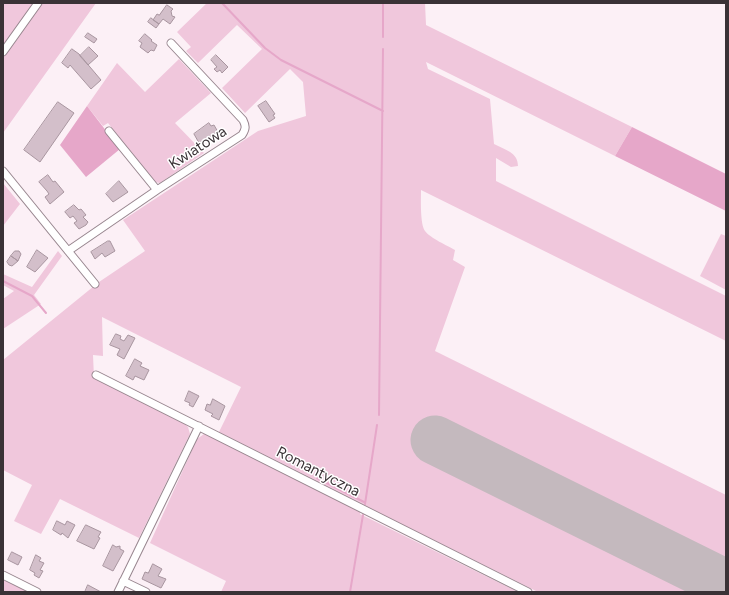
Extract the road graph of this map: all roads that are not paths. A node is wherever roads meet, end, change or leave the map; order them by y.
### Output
1 (38, 3) edge
2 (171, 43) dead end
3 (3, 52) edge
4 (109, 131) dead end
5 (3, 171) edge
6 (157, 190) junction
7 (68, 251) junction
8 (95, 284) dead end
9 (96, 375) dead end
10 (198, 426) junction
11 (3, 574) edge
12 (124, 581) junction
13 (36, 592) edge
14 (118, 592) edge
15 (146, 592) edge
16 (528, 592) edge

1 - 3 street
2 - 6 street, Kwiatowa
4 - 6 street
5 - 7 street
6 - 7 street, Kwiatowa
7 - 8 street
9 - 10 street, Romantyczna
10 - 12 street
10 - 16 street, Romantyczna
11 - 13 street
12 - 14 street
12 - 15 street

